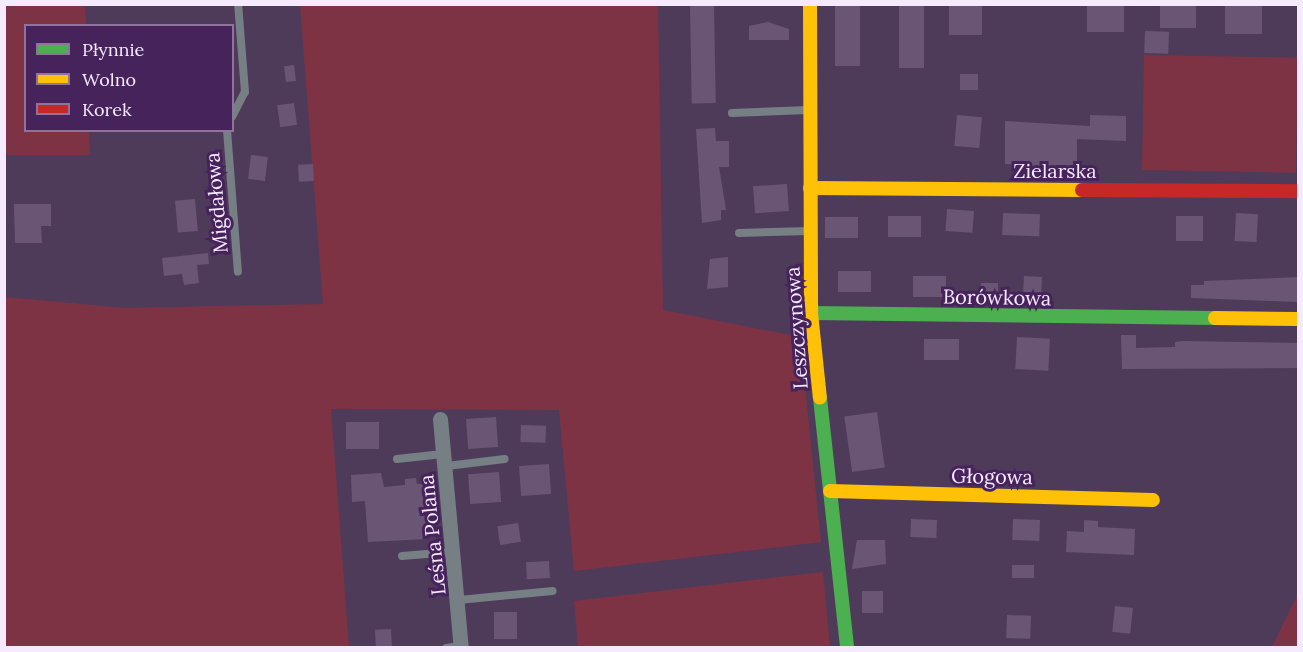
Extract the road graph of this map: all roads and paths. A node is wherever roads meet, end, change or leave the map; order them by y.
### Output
1 (238, 4) edge
2 (810, 4) edge
3 (810, 110) junction
4 (234, 113) edge
5 (732, 113) dead end
6 (227, 132) edge
7 (810, 188) junction
8 (1299, 191) edge
9 (810, 231) junction
10 (739, 233) dead end
11 (238, 272) dead end
12 (810, 313) junction
13 (1299, 319) edge
14 (440, 419) dead end
15 (397, 459) dead end
16 (505, 459) dead end
17 (445, 460) junction
18 (830, 491) junction
19 (1153, 500) dead end
20 (452, 552) junction
21 (402, 556) dead end
22 (553, 591) dead end
23 (459, 600) junction
24 (456, 647) edge
25 (847, 648) edge

1 - 4 lane
2 - 3 street, Leszczynowa
3 - 5 lane
3 - 7 street, Leszczynowa
6 - 11 lane, Migdałowa
7 - 8 street, Zielarska
7 - 9 street, Leszczynowa
9 - 10 lane
9 - 12 street, Leszczynowa
12 - 13 street, Borówkowa
12 - 18 street, Leszczynowa
14 - 17 street, Leśna Polana
15 - 17 lane
16 - 17 lane
17 - 20 street, Leśna Polana
18 - 19 street, Głogowa
18 - 25 street, Leszczynowa
20 - 21 lane
20 - 23 street, Leśna Polana
22 - 23 lane
23 - 24 street, Leśna Polana

